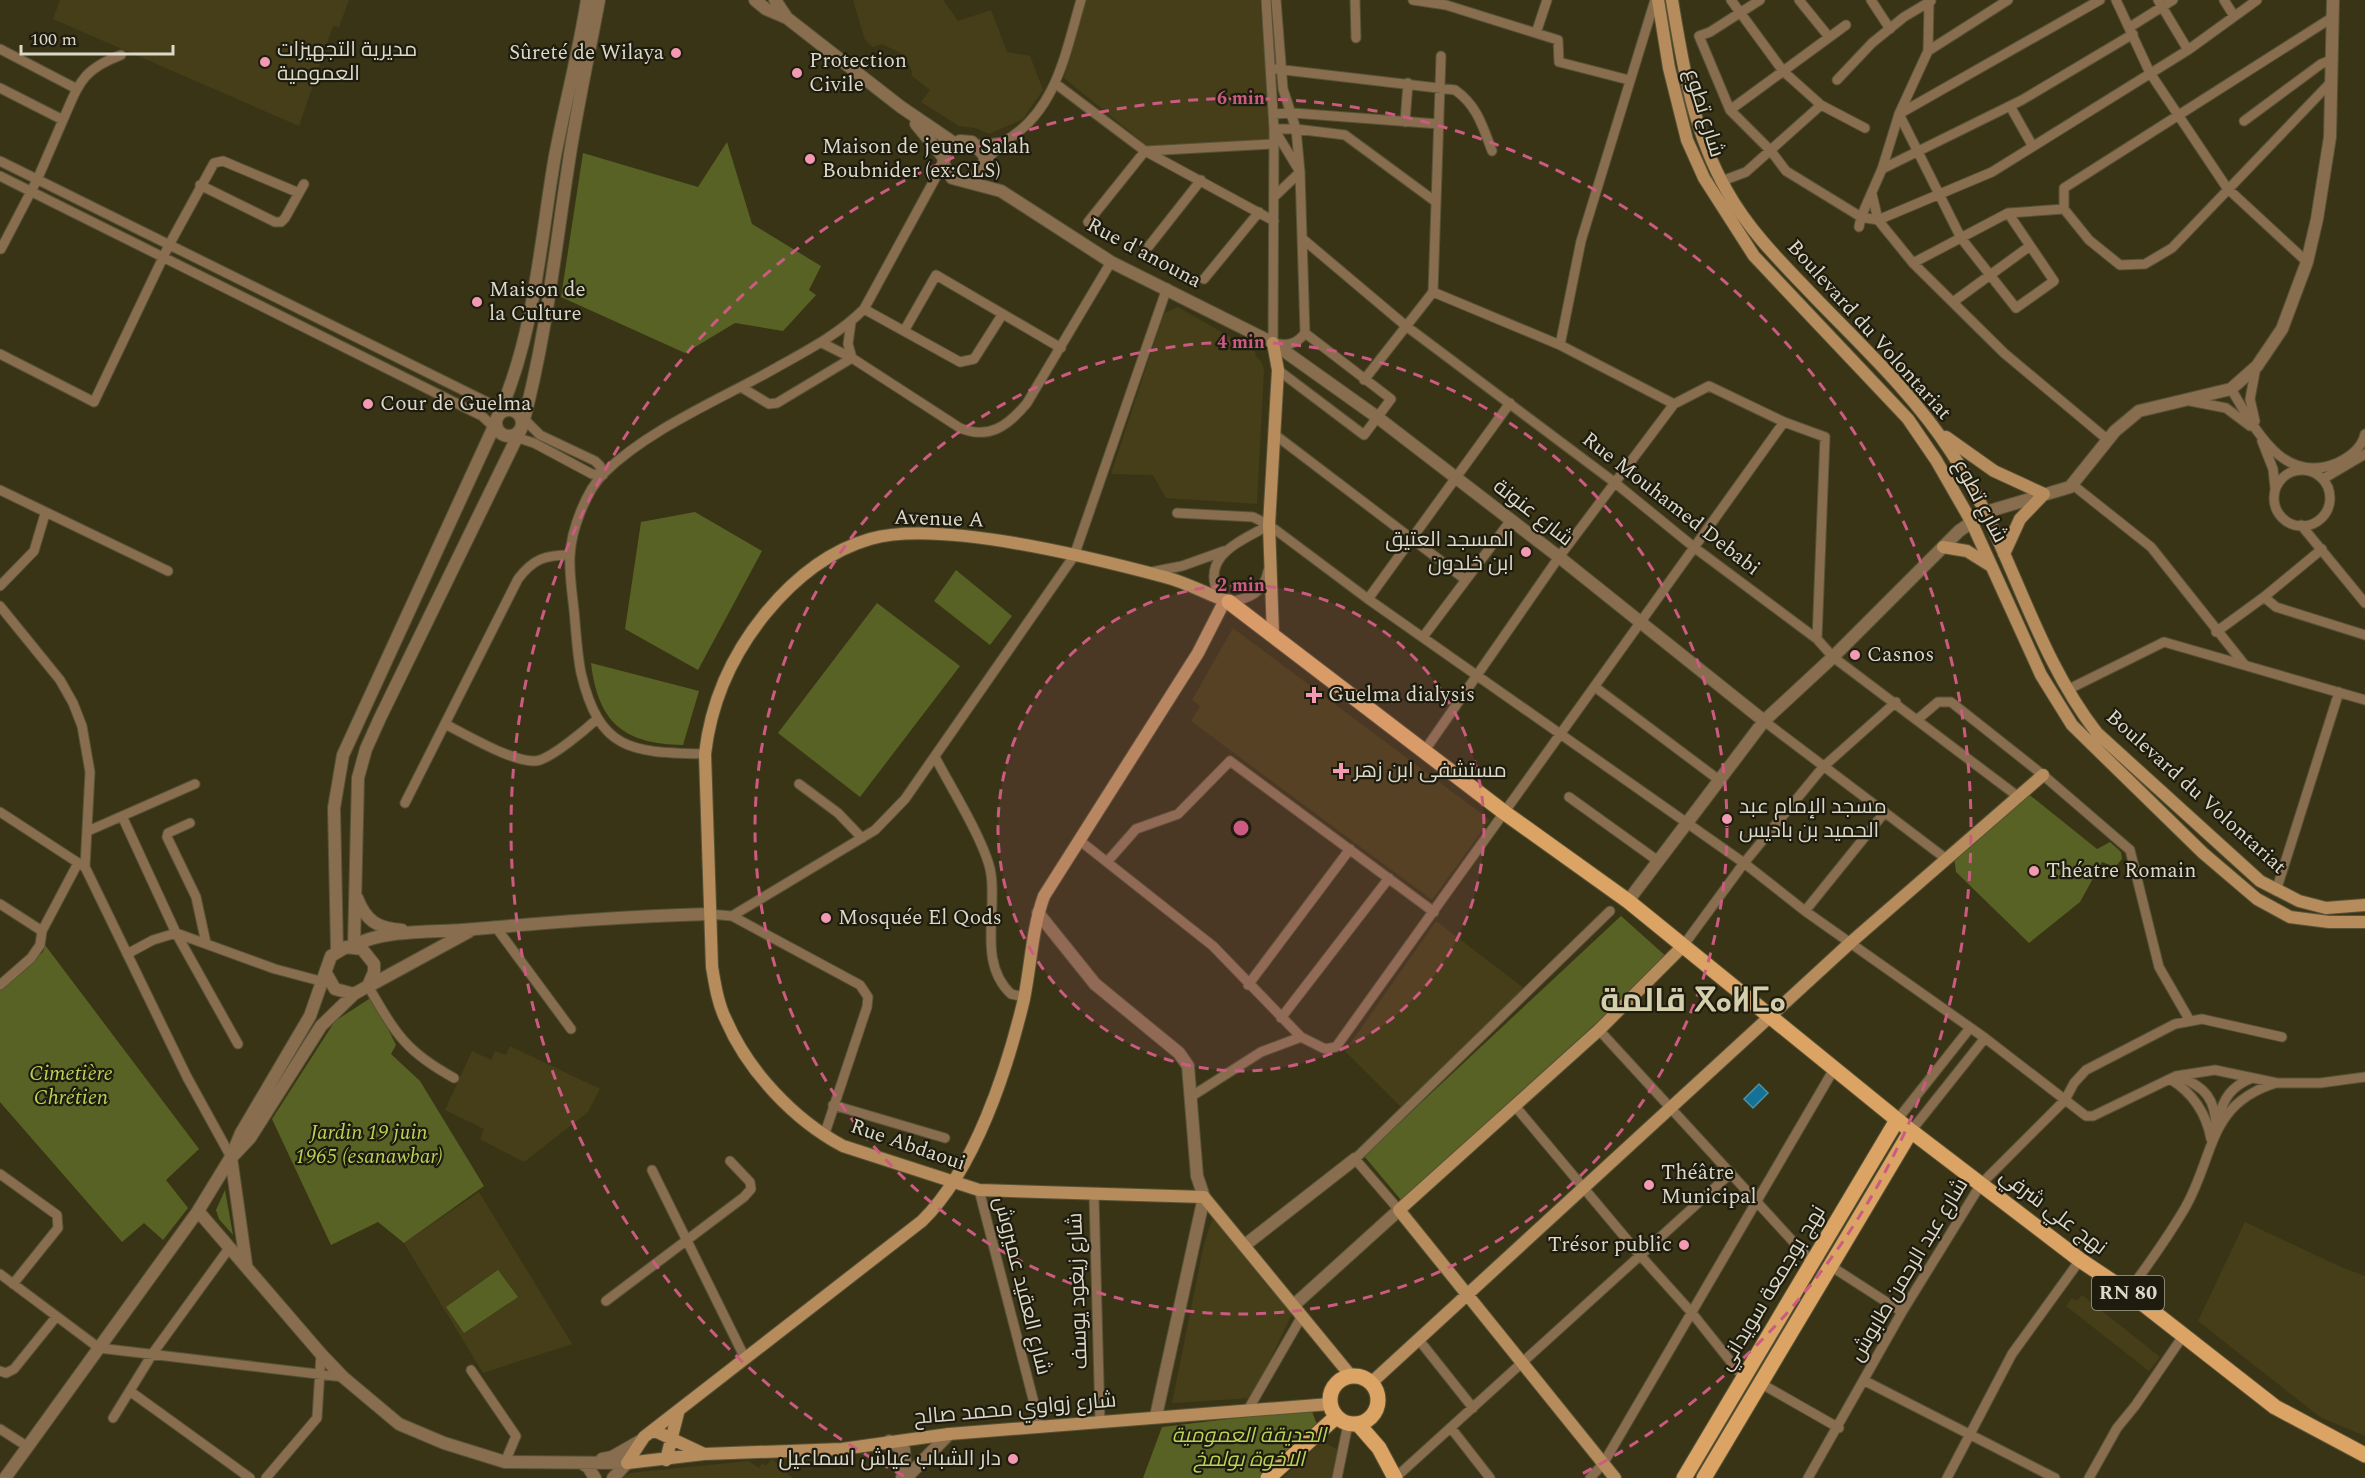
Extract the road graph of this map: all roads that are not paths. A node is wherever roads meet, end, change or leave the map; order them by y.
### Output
1 (587, 0) edge
2 (599, 0) edge
3 (755, 0) edge
4 (766, 0) edge
5 (775, 0) edge
6 (1081, 0) edge
7 (1266, 0) edge
8 (1276, 0) edge
9 (1355, 0) edge
10 (1413, 0) edge
11 (1547, 0) edge
12 (1657, 0) edge
13 (1672, 0) edge
14 (1731, 0) edge
15 (1760, 0) edge
16 (1799, 0) edge
17 (1871, 0) edge
18 (2008, 0) edge
19 (2100, 0) edge
20 (2116, 0) edge
21 (2173, 0) edge
22 (2224, 0) edge
23 (2257, 0) edge
24 (2333, 0) edge
25 (1931, 2) edge
26 (2160, 3) edge
27 (1741, 14) junction
28 (2234, 16) junction
29 (2333, 17) junction
30 (787, 18) junction
31 (1846, 25) dead end
32 (1890, 29) junction
33 (2131, 31) junction
34 (1536, 33) junction
35 (1829, 37) junction
36 (1356, 38) dead end
37 (0, 49) edge
38 (2188, 50) junction
39 (1928, 51) junction
40 (121, 55) dead end
41 (1441, 56) dead end
42 (2333, 59) junction
43 (1281, 68) junction
44 (1270, 69) junction
45 (1783, 71) junction
46 (2150, 73) junction
47 (1629, 80) junction
48 (1837, 80) dead end
49 (2332, 80) junction
50 (1408, 83) junction
51 (1056, 84) junction
52 (1441, 87) junction
53 (0, 88) edge
54 (77, 89) junction
55 (1821, 105) junction
56 (2010, 106) junction
57 (901, 107) junction
58 (1730, 110) junction
59 (1293, 113) junction
60 (1273, 114) junction
61 (1899, 114) junction
62 (2177, 115) junction
63 (63, 120) junction
64 (2244, 121) dead end
65 (1406, 122) junction
66 (1439, 124) junction
67 (1865, 128) dead end
68 (1274, 129) junction
69 (1296, 129) junction
70 (1003, 142) junction
71 (954, 143) junction
72 (1274, 144) junction
73 (978, 145) junction
74 (2032, 145) junction
75 (1145, 151) junction
76 (1492, 151) dead end
77 (1771, 151) junction
78 (1918, 151) junction
79 (0, 161) edge
80 (945, 165) junction
81 (985, 165) junction
82 (1882, 169) junction
83 (1300, 172) junction
84 (0, 176) edge
85 (37, 180) junction
86 (1201, 180) junction
87 (970, 181) junction
88 (1722, 181) junction
89 (304, 184) dead end
90 (200, 185) junction
91 (2227, 188) junction
92 (1001, 190) junction
93 (30, 191) junction
94 (299, 193) junction
95 (1872, 194) junction
96 (1938, 195) junction
97 (1274, 197) junction
98 (1436, 202) junction
99 (2064, 209) junction
100 (1259, 212) junction
101 (2008, 213) junction
102 (1274, 220) junction
103 (1878, 220) junction
104 (1088, 222) dead end
105 (1860, 222) junction
106 (1961, 238) junction
107 (1304, 240) junction
108 (170, 245) junction
109 (1149, 246) dead end
110 (2030, 246) junction
111 (1, 249) edge
112 (164, 258) junction
113 (1111, 262) junction
114 (2307, 262) junction
115 (1913, 263) junction
116 (1989, 274) junction
117 (1204, 279) dead end
118 (1167, 288) junction
119 (1433, 292) junction
120 (1953, 302) junction
121 (864, 309) junction
122 (1002, 315) junction
123 (851, 322) junction
124 (1406, 326) junction
125 (904, 332) junction
126 (1305, 333) junction
127 (822, 343) junction
128 (1273, 343) junction
129 (1560, 345) junction
130 (1061, 348) junction
131 (0, 354) edge
132 (852, 358) junction
133 (2257, 366) junction
134 (1278, 370) junction
135 (1364, 380) junction
136 (741, 387) junction
137 (2230, 389) junction
138 (2190, 401) junction
139 (1510, 403) junction
140 (1674, 404) junction
141 (1377, 417) junction
142 (508, 422) junction
143 (1784, 422) junction
144 (1934, 428) junction
145 (1274, 434) junction
146 (2365, 434) edge
147 (2261, 438) junction
148 (2108, 440) junction
149 (2365, 454) edge
150 (625, 455) junction
151 (594, 461) junction
152 (2306, 470) junction
153 (588, 471) junction
154 (603, 475) junction
155 (1456, 478) junction
156 (2323, 479) junction
157 (1614, 482) junction
158 (2073, 485) junction
159 (0, 490) edge
160 (2275, 492) junction
161 (591, 494) junction
162 (2044, 494) junction
163 (1986, 512) junction
164 (1177, 513) dead end
165 (45, 514) junction
166 (1511, 520) junction
167 (1971, 521) junction
168 (1269, 525) junction
169 (2301, 525) junction
170 (1412, 539) junction
171 (1943, 546) junction
172 (1695, 548) junction
173 (2322, 549) junction
174 (1226, 550) junction
175 (2004, 554) junction
176 (570, 555) junction
177 (1074, 556) junction
178 (1559, 557) junction
179 (1269, 564) junction
180 (168, 571) dead end
181 (1995, 571) junction
182 (1146, 573) junction
183 (1466, 580) junction
184 (0, 586) edge
185 (2264, 597) junction
186 (1368, 599) junction
187 (1225, 600) junction
188 (2365, 603) edge
189 (0, 606) edge
190 (2032, 620) junction
191 (1642, 622) junction
192 (2018, 627) junction
193 (2216, 632) junction
194 (1272, 635) junction
195 (2365, 636) edge
196 (1423, 637) junction
197 (1817, 639) junction
198 (1833, 657) junction
199 (2244, 664) junction
200 (1476, 674) junction
201 (1595, 687) junction
202 (2067, 690) junction
203 (2339, 692) junction
204 (2365, 700) edge
205 (1896, 702) junction
206 (1918, 719) junction
207 (597, 720) junction
208 (1764, 721) junction
209 (445, 724) junction
210 (1561, 735) junction
211 (1425, 750) junction
212 (705, 754) junction
213 (935, 757) junction
214 (1823, 767) junction
215 (2043, 775) junction
216 (1719, 780) junction
217 (195, 783) dead end
218 (799, 784) dead end
219 (2016, 795) junction
220 (1569, 797) dead end
221 (405, 803) dead end
222 (0, 812) edge
223 (1885, 812) junction
224 (1505, 813) junction
225 (122, 816) junction
226 (190, 823) dead end
227 (1686, 823) junction
228 (88, 831) junction
229 (862, 838) junction
230 (1079, 840) junction
231 (1350, 849) junction
232 (1946, 858) junction
233 (1658, 861) junction
234 (1107, 862) junction
235 (1744, 863) junction
236 (81, 865) junction
237 (1389, 878) junction
238 (354, 890) junction
239 (2276, 891) junction
240 (1628, 901) junction
241 (0, 904) edge
242 (2365, 905) edge
243 (1610, 911) dead end
244 (1805, 911) junction
245 (1434, 912) junction
246 (1038, 913) junction
247 (709, 914) junction
248 (732, 916) junction
249 (2365, 922) edge
250 (495, 926) junction
251 (473, 929) junction
252 (42, 931) junction
253 (430, 932) junction
254 (176, 933) junction
255 (206, 943) junction
256 (1850, 943) junction
257 (354, 946) junction
258 (1683, 946) junction
259 (337, 950) junction
260 (127, 954) junction
261 (325, 979) junction
262 (0, 985) edge
263 (1248, 985) junction
264 (369, 986) junction
265 (354, 994) junction
266 (1024, 997) junction
267 (1770, 1017) junction
268 (1281, 1018) junction
269 (2190, 1021) junction
270 (1970, 1028) junction
271 (571, 1029) dead end
272 (1599, 1030) junction
273 (1301, 1037) junction
274 (2282, 1037) dead end
275 (1985, 1038) junction
276 (238, 1044) dead end
277 (1834, 1069) junction
278 (2173, 1077) junction
279 (2365, 1077) edge
280 (454, 1078) dead end
281 (2252, 1078) junction
282 (2277, 1083) junction
283 (1192, 1096) junction
284 (2065, 1100) junction
285 (833, 1105) junction
286 (1515, 1106) junction
287 (1672, 1107) junction
288 (1897, 1120) junction
289 (2216, 1129) junction
290 (1911, 1131) junction
291 (824, 1136) junction
292 (945, 1138) dead end
293 (2211, 1139) junction
294 (231, 1157) junction
295 (1355, 1159) junction
296 (730, 1161) dead end
297 (652, 1170) dead end
298 (1731, 1173) junction
299 (0, 1174) edge
300 (956, 1182) junction
301 (1980, 1184) junction
302 (1585, 1188) junction
303 (979, 1190) junction
304 (1094, 1196) junction
305 (1204, 1197) junction
306 (1757, 1202) junction
307 (1399, 1210) junction
308 (198, 1211) junction
309 (687, 1240) junction
310 (1245, 1245) junction
311 (230, 1247) junction
312 (1639, 1254) junction
313 (2080, 1260) junction
314 (1811, 1261) junction
315 (246, 1264) junction
316 (1829, 1264) junction
317 (0, 1274) edge
318 (13, 1284) junction
319 (2128, 1292) junction
320 (1467, 1297) junction
321 (606, 1302) dead end
322 (1294, 1305) junction
323 (1902, 1312) junction
324 (1692, 1313) junction
325 (1302, 1316) junction
326 (56, 1317) junction
327 (2183, 1336) junction
328 (1419, 1340) junction
329 (99, 1348) junction
330 (153, 1353) junction
331 (321, 1354) junction
332 (745, 1358) junction
333 (1522, 1363) junction
334 (471, 1370) dead end
335 (0, 1371) edge
336 (321, 1375) junction
337 (1351, 1376) junction
338 (343, 1377) junction
339 (1743, 1377) junction
340 (1865, 1380) junction
341 (1371, 1383) junction
342 (1760, 1383) junction
343 (131, 1392) junction
344 (1249, 1408) junction
345 (1473, 1408) junction
346 (678, 1413) junction
347 (1374, 1413) junction
348 (1156, 1416) junction
349 (1343, 1417) junction
350 (114, 1418) dead end
351 (1100, 1421) junction
352 (1040, 1426) junction
353 (1451, 1428) junction
354 (1839, 1428) junction
355 (0, 1429) edge
356 (653, 1430) junction
357 (949, 1434) junction
358 (1970, 1435) junction
359 (673, 1437) junction
360 (640, 1441) junction
361 (889, 1441) junction
362 (28, 1447) junction
363 (1379, 1448) junction
364 (705, 1454) junction
365 (2365, 1455) edge
366 (666, 1460) junction
367 (505, 1462) junction
368 (581, 1463) junction
369 (627, 1463) junction
370 (1603, 1464) junction
371 (5, 1478) edge
372 (250, 1478) edge
373 (266, 1478) edge
374 (595, 1478) edge
375 (613, 1478) edge
376 (904, 1478) edge
377 (1268, 1478) edge
378 (1337, 1478) edge
379 (1395, 1478) edge
380 (1490, 1478) edge
381 (1590, 1478) edge
382 (1615, 1478) edge
383 (1684, 1478) edge
384 (1704, 1478) edge
385 (1808, 1478) edge
386 (1947, 1478) edge
387 (2055, 1478) edge
388 (2089, 1478) edge

1 - 142 street
2 - 142 street
3 - 30 street
4 - 30 street
5 - 30 street
6 - 51 street
7 - 44 street
8 - 43 street
9 - 36 street
10 - 34 street
11 - 34 street
12 - 47 street
12 - 167 main road, شارع تطوع
13 - 88 main road, Boulevard du Volontariat
14 - 27 street
15 - 27 street
16 - 35 street
17 - 32 street
18 - 39 street
19 - 61 street
20 - 33 street
21 - 26 street
22 - 28 street
23 - 28 street
24 - 29 street
25 - 32 street
25 - 39 street
26 - 33 street
26 - 38 street
27 - 45 street
27 - 58 street
28 - 38 street
29 - 42 street
29 - 62 street
30 - 57 street
31 - 35 street
32 - 48 street
33 - 46 street
33 - 56 street
34 - 47 street
35 - 45 street
37 - 54 street
38 - 46 street
39 - 61 street
40 - 54 street
41 - 52 street
42 - 49 street
42 - 64 street
43 - 44 street
43 - 50 street
43 - 59 street
44 - 60 street
45 - 55 street
45 - 58 street
46 - 62 street
46 - 74 street
47 - 129 street
49 - 91 street
49 - 114 street
50 - 52 street
50 - 65 street
51 - 70 street
51 - 75 street
52 - 66 street
52 - 76 street
53 - 63 street
54 - 63 street
55 - 67 street
55 - 77 street
56 - 74 street
56 - 78 street
57 - 71 street
57 - 80 street
58 - 77 street
59 - 60 street
59 - 65 street
59 - 69 street
60 - 68 street
61 - 78 street
61 - 82 street
62 - 91 street
62 - 99 street
63 - 85 street
65 - 66 street
66 - 98 street
68 - 69 street
68 - 72 street
68 - 83 street
69 - 83 street
69 - 98 street
70 - 73 street
70 - 81 street
71 - 73 street
71 - 80 street
72 - 75 street
72 - 97 street
73 - 81 street
74 - 96 street
75 - 86 street
75 - 104 street
77 - 88 street
77 - 105 street
78 - 82 street
78 - 96 street
79 - 85 street
80 - 87 street
80 - 121 street
81 - 87 street
81 - 92 street
82 - 95 street
83 - 97 street
83 - 107 street
84 - 93 street
85 - 93 street
85 - 108 street
86 - 100 street
86 - 109 street
87 - 92 street
88 - 144 main road, Boulevard du Volontariat
89 - 94 street
90 - 94 street
90 - 94 street
90 - 108 street
91 - 99 street
91 - 114 street
92 - 113 street, Rue d'anouna
93 - 111 street
93 - 112 street
95 - 103 street
95 - 105 street
96 - 103 street
96 - 106 street
97 - 102 street
98 - 119 street
99 - 101 street
100 - 102 street
100 - 117 street
101 - 106 street
101 - 110 street
102 - 128 street
103 - 105 street
103 - 115 street
106 - 115 street
106 - 116 street
107 - 124 street, Rue Mouhamed Debabi
107 - 126 street
108 - 112 street
108 - 142 street
110 - 116 street
110 - 116 street
112 - 131 street
112 - 142 street
113 - 118 street, Rue d'anouna
113 - 130 street
114 - 133 street
115 - 120 street
116 - 120 street
118 - 128 street, Rue d'anouna
118 - 177 street
119 - 124 street
119 - 129 street
120 - 148 street
121 - 123 street
121 - 125 street
122 - 125 street
122 - 125 street
122 - 130 street
123 - 127 street
123 - 132 street
124 - 135 street
124 - 139 street, Rue Mouhamed Debabi
126 - 128 street
126 - 135 street
127 - 132 street
127 - 136 street
128 - 134 main road
128 - 141 street, شارع عنونة
129 - 140 street
130 - 132 street
132 - 136 street
133 - 137 street
133 - 147 street
134 - 141 street
134 - 145 main road
135 - 141 street
136 - 150 street
137 - 138 street
137 - 147 street
138 - 147 street
138 - 148 street
139 - 155 street
139 - 157 street, Rue Mouhamed Debabi
140 - 143 street
140 - 157 street
141 - 155 street, شارع عنونة
142 - 151 street
142 - 153 street
142 - 238 street
142 - 259 street
143 - 172 street
143 - 197 street
144 - 162 main road
144 - 163 main road, Boulevard du Volontariat
145 - 168 main road
145 - 170 street
146 - 152 street
147 - 152 street
147 - 160 street
148 - 158 street
149 - 156 street
150 - 151 street
150 - 154 street
151 - 154 street
152 - 156 street
152 - 160 street
153 - 154 street
153 - 161 street
154 - 161 street
155 - 166 street, شارع عنونة
155 - 170 street
156 - 169 street
157 - 172 street, Rue Mouhamed Debabi
157 - 178 street
158 - 162 street
158 - 193 street
159 - 165 street
160 - 169 street
161 - 176 street
162 - 163 street
162 - 175 main road
163 - 167 street
163 - 175 main road, Boulevard du Volontariat
164 - 168 street
165 - 180 street
165 - 184 street
166 - 178 street, شارع عنونة
166 - 183 street
167 - 171 street
167 - 181 main road, شارع تطوع
168 - 174 street
168 - 179 main road
168 - 186 street
169 - 173 street
170 - 183 street
170 - 186 street
171 - 181 main road
171 - 198 street
172 - 191 street
172 - 197 street, Rue Mouhamed Debabi
173 - 185 street
173 - 188 street
174 - 182 street
174 - 187 street
175 - 190 main road, Boulevard du Volontariat
176 - 207 street
176 - 209 street
177 - 182 main road, Avenue A
177 - 212 main road, Avenue A
177 - 213 street
178 - 191 street, شارع عنونة
178 - 200 street
179 - 187 street
179 - 194 main road
181 - 192 main road, شارع تطوع
182 - 187 main road, Avenue A
183 - 196 street
185 - 193 street
185 - 195 street
186 - 196 street
187 - 194 main road, نهج علي شرفي
187 - 230 main road
189 - 228 street
190 - 192 main road
190 - 202 main road, Boulevard du Volontariat
191 - 201 street
191 - 208 street, شارع عنونة
192 - 249 main road, شارع تطوع
193 - 199 street
194 - 211 main road, نهج علي شرفي
196 - 200 street
197 - 198 street, Rue Mouhamed Debabi
198 - 205 street, Rue Mouhamed Debabi
198 - 208 street
199 - 202 street
199 - 203 street
200 - 210 street
200 - 211 street
201 - 210 street
201 - 216 street
202 - 239 main road, Boulevard du Volontariat
203 - 204 street
203 - 239 street
205 - 206 street, Rue Mouhamed Debabi
205 - 214 street
206 - 215 street
206 - 219 street, Rue Mouhamed Debabi
207 - 209 street
207 - 212 street
208 - 214 street
208 - 216 street
209 - 221 street
210 - 224 street
210 - 227 street
211 - 224 main road, نهج علي شرفي
212 - 247 main road, Avenue A
213 - 229 street
213 - 266 street
214 - 223 street
214 - 235 street
215 - 219 main road
215 - 269 street
216 - 227 street
217 - 225 street
218 - 229 street
219 - 232 main road
220 - 233 street
222 - 236 street
223 - 232 street
223 - 244 street
224 - 240 main road, نهج علي شرفي
224 - 245 street
225 - 228 street
225 - 254 street
226 - 255 street
227 - 233 street
227 - 235 street
228 - 236 street
229 - 248 street
230 - 234 street
230 - 246 main road
231 - 234 street
231 - 237 street
231 - 263 street
232 - 256 main road
233 - 240 street
234 - 263 street
235 - 244 street
235 - 258 street
236 - 252 street
236 - 260 street
237 - 245 street
237 - 268 street
238 - 253 street
238 - 257 street
239 - 242 main road, Boulevard du Volontariat
240 - 258 main road, نهج علي شرفي
241 - 252 street
243 - 295 street
244 - 256 street
245 - 273 street
246 - 266 main road
246 - 283 street
247 - 248 street
247 - 250 street
247 - 291 main road, Rue Abdaoui
248 - 285 street
250 - 251 street
250 - 271 street
251 - 253 street
251 - 264 street
252 - 262 street
253 - 257 street
254 - 255 street
254 - 260 street
254 - 276 street
255 - 261 street
256 - 267 main road
256 - 270 street
257 - 259 street
257 - 264 street
258 - 267 main road, نهج علي شرفي
258 - 272 main road
259 - 261 street
260 - 294 street
261 - 265 street
261 - 294 street
263 - 268 street
264 - 265 street
264 - 280 street
265 - 294 street
266 - 300 main road
267 - 277 main road, نهج علي شرفي
267 - 287 main road
268 - 273 street
269 - 274 street
269 - 284 street, شارع عبد الرحمن طابوش
270 - 275 street
270 - 288 street
272 - 286 main road
272 - 287 street
273 - 283 street
275 - 284 street
275 - 290 street
277 - 288 main road, نهج علي شرفي
277 - 306 street
278 - 281 street
278 - 284 street
278 - 289 street
278 - 293 street
279 - 282 street
281 - 282 street
281 - 289 street
282 - 289 street
283 - 305 street
284 - 301 street, شارع عبد الرحمن طابوش
285 - 291 street
285 - 292 street
286 - 302 street
286 - 307 main road
287 - 298 street
287 - 302 main road
288 - 290 main road, نهج علي شرفي / RN 80
288 - 314 main road, نهج بوجمعة سويداني
289 - 293 street
290 - 301 main road, نهج علي شرفي / RN 80
290 - 316 main road, نهج بوجمعة سويداني
291 - 300 main road, Rue Abdaoui
293 - 319 street
294 - 308 street
294 - 315 street
295 - 307 street
295 - 310 street
296 - 309 street
297 - 309 street
298 - 306 street
298 - 312 street
299 - 318 street
300 - 303 main road, Rue Abdaoui
300 - 332 main road
301 - 313 main road, نهج علي شرفي / RN 80
301 - 323 street, شارع عبد الرحمن طابوش
302 - 312 street
302 - 320 main road
303 - 304 main road, Rue Abdaoui
303 - 352 street, شارع العقيد عميروش
304 - 305 main road, Rue Abdaoui
304 - 351 street, شارع زيغود يوسف
305 - 310 main road
305 - 348 street
306 - 314 street
306 - 324 street
307 - 320 main road
307 - 322 street
308 - 311 street
308 - 329 street
309 - 321 street
309 - 332 street
310 - 322 main road
311 - 315 street
311 - 330 street
312 - 324 street
312 - 333 street
313 - 319 main road, نهج علي شرفي / RN 80
313 - 358 street
314 - 339 main road, نهج بوجمعة سويداني
315 - 331 street
316 - 323 street
316 - 342 main road, نهج بوجمعة سويداني
317 - 318 street
318 - 326 street
319 - 327 main road, نهج علي شرفي / RN 80
320 - 328 main road
320 - 333 main road
322 - 325 main road
323 - 340 street, شارع عبد الرحمن طابوش
324 - 339 street
324 - 370 street
325 - 337 main road
325 - 344 street
326 - 329 street
326 - 335 street
327 - 365 main road, نهج علي شرفي / RN 80
327 - 388 street
328 - 341 main road
328 - 345 street
329 - 330 street
329 - 362 street
330 - 336 street
330 - 343 street
331 - 336 street
331 - 338 street
332 - 346 main road
333 - 345 street
333 - 370 main road
334 - 367 street
336 - 338 street
336 - 373 street
337 - 341 main road
337 - 349 main road
338 - 367 street
339 - 383 main road, نهج بوجمعة سويداني
340 - 354 street, شارع عبد الرحمن طابوش
340 - 358 street
341 - 347 main road
342 - 354 street
342 - 384 main road, نهج بوجمعة سويداني
343 - 350 street
343 - 372 street
344 - 348 main road, شارع زواوي محمد صالح
344 - 349 main road, شارع زواوي محمد صالح
345 - 353 street
346 - 356 main road
346 - 359 main road
347 - 349 main road
347 - 363 main road
348 - 351 main road, شارع زواوي محمد صالح
349 - 363 main road
349 - 377 main road
349 - 378 street
351 - 352 main road, شارع زواوي محمد صالح
352 - 357 main road, شارع زواوي محمد صالح
353 - 379 street
353 - 380 street
354 - 385 street, شارع عبد الرحمن طابوش
355 - 362 street
356 - 359 main road
356 - 360 main road
357 - 361 main road, شارع زواوي محمد صالح
357 - 376 street
358 - 386 street
358 - 387 street
359 - 364 main road
359 - 366 main road
360 - 368 street
360 - 369 main road
361 - 364 main road, شارع زواوي محمد صالح
361 - 376 street
362 - 371 street
363 - 379 main road
364 - 366 main road, شارع زواوي محمد صالح
366 - 369 main road, شارع زواوي محمد صالح
367 - 368 street
368 - 369 street
368 - 374 street
369 - 375 street
370 - 381 street
370 - 382 main road

